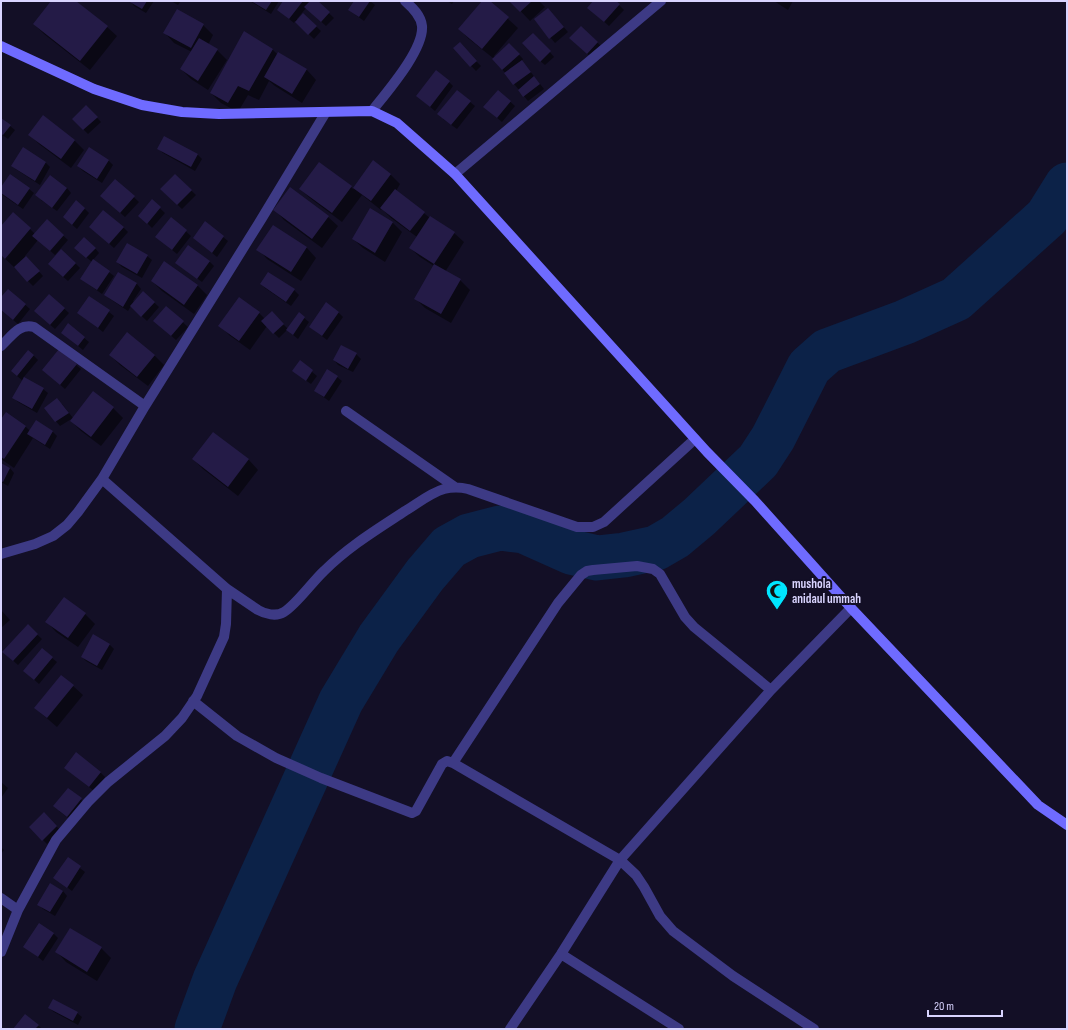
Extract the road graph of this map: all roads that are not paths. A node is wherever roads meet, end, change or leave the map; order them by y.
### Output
1 (405, 1) edge
2 (661, 1) edge
3 (1, 46) edge
4 (326, 112) junction
5 (372, 112) junction
6 (456, 174) junction
7 (1, 346) edge
8 (146, 406) junction
9 (346, 410) dead end
10 (695, 439) junction
11 (102, 479) junction
12 (455, 487) junction
13 (1, 554) edge
14 (227, 589) junction
15 (851, 608) junction
16 (771, 690) junction
17 (193, 701) junction
18 (453, 763) junction
19 (1067, 825) edge
20 (620, 860) junction
21 (1, 898) edge
22 (18, 910) junction
23 (1, 952) edge
24 (561, 954) junction
25 (510, 1029) edge
26 (679, 1029) edge
27 (814, 1029) edge

1 - 5 street
2 - 6 street
3 - 4 street
4 - 5 street
4 - 8 street
5 - 6 street
6 - 10 street
7 - 8 street
8 - 11 street
9 - 12 street
10 - 12 street
10 - 15 street
11 - 13 street
11 - 14 street
12 - 14 street
14 - 17 street
15 - 16 street
15 - 19 street
16 - 18 street
16 - 20 street
17 - 18 street
17 - 22 street
18 - 20 street
20 - 24 street
20 - 27 street
21 - 22 street
22 - 23 street
24 - 25 street
24 - 26 street

